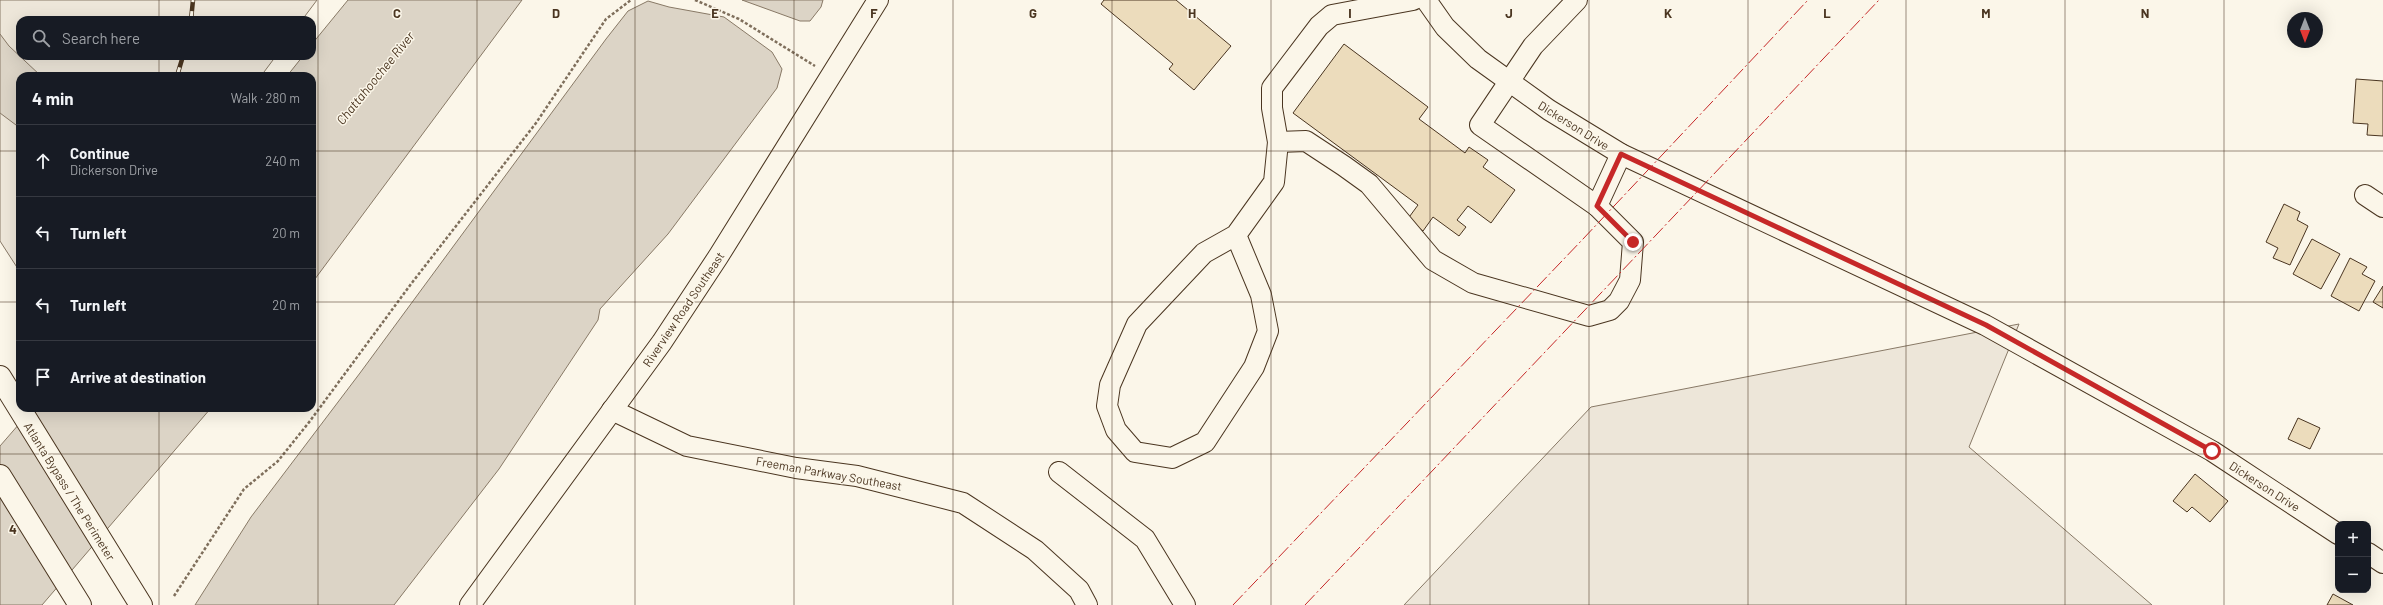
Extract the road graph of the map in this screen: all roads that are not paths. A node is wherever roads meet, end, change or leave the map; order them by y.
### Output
1 (878, 0) edge
2 (1413, 0) edge
3 (1426, 0) edge
4 (1569, 2) edge
5 (1509, 81) junction
6 (1278, 142) junction
7 (1621, 154) junction
8 (2365, 195) dead end
9 (1597, 206) junction
10 (2383, 207) edge
11 (1236, 235) junction
12 (0, 376) edge
13 (16, 402) edge
14 (612, 410) junction
15 (22, 412) edge
16 (1059, 472) dead end
17 (0, 476) edge
18 (2335, 532) edge
19 (2371, 556) edge
20 (2383, 563) edge
21 (80, 605) edge
22 (141, 605) edge
23 (470, 605) edge
24 (1087, 605) edge
25 (1185, 605) edge

1 - 14 street, Riverview Road Southeast
2 - 6 street
3 - 5 street, Dickerson Drive
4 - 5 street
5 - 7 street, Dickerson Drive
5 - 9 street
6 - 9 street
6 - 11 street
7 - 9 street
7 - 18 street, Dickerson Drive
8 - 10 street
11 - 11 street
12 - 13 highway, Atlanta Bypass / The Perimeter
14 - 23 street, Riverview Road Southeast
14 - 24 street, Freeman Parkway Southeast
15 - 22 highway, Atlanta Bypass / The Perimeter
16 - 25 street
17 - 21 highway
19 - 20 street

